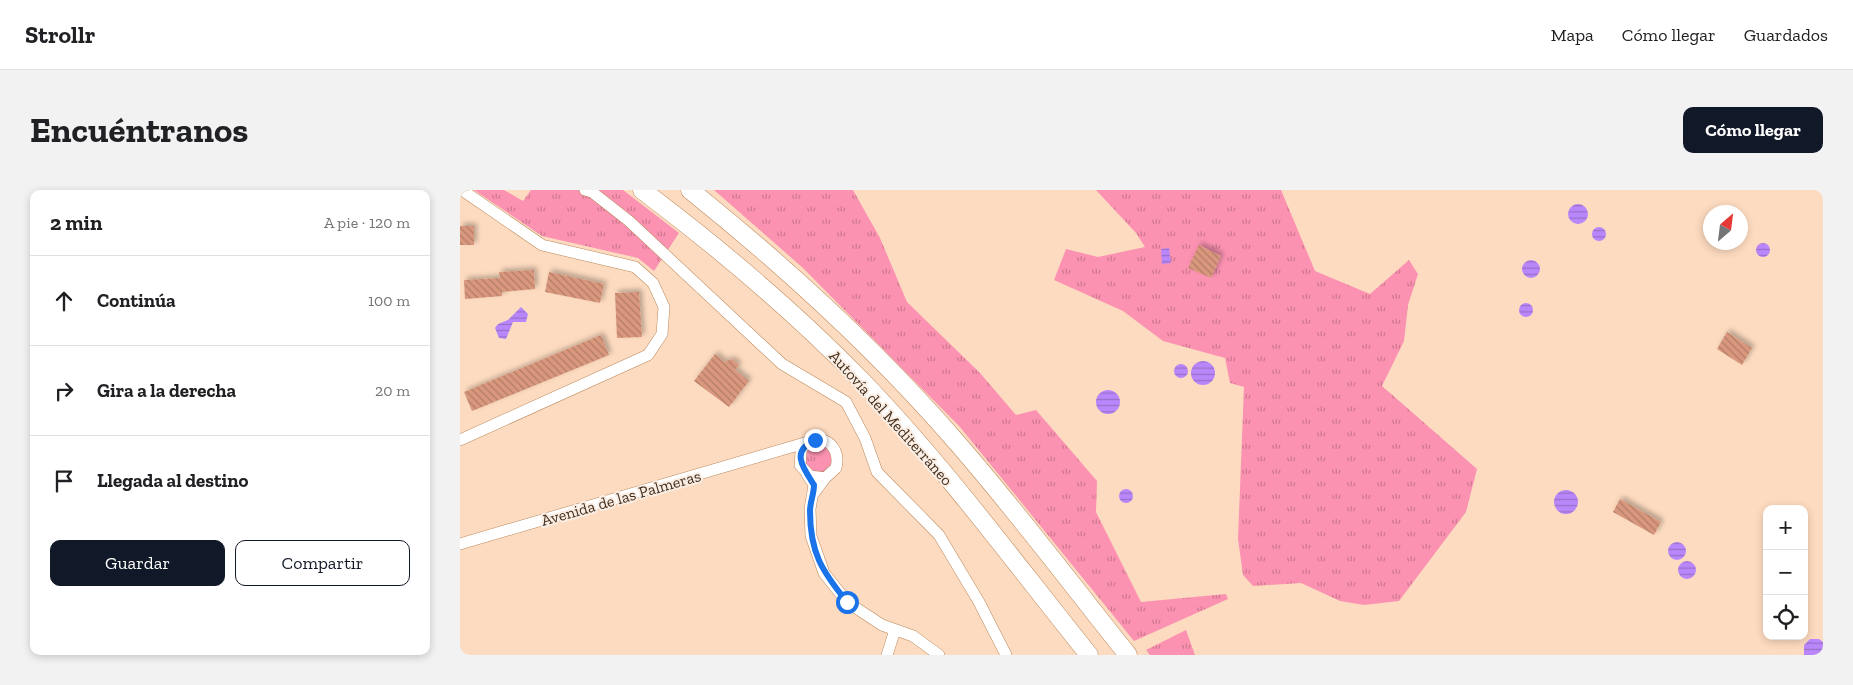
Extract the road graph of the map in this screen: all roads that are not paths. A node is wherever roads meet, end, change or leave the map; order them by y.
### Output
1 (462, 190) edge
2 (585, 190) edge
3 (642, 190) edge
4 (690, 190) edge
5 (460, 440) edge
6 (815, 440) junction
7 (782, 451) junction
8 (804, 469) junction
9 (825, 478) junction
10 (814, 493) junction
11 (460, 544) edge
12 (895, 630) junction
13 (887, 655) edge
14 (939, 655) edge
15 (1006, 655) edge
16 (1089, 655) edge
17 (1128, 655) edge

1 - 5 street
2 - 15 street
3 - 16 highway, Autovía del Mediterráneo
4 - 17 highway, Autovía del Mediterráneo
6 - 7 street, Avenida de las Palmeras
6 - 8 street
6 - 9 street
7 - 8 street
7 - 11 street, Avenida de las Palmeras
8 - 9 street
8 - 10 street
9 - 10 street
10 - 12 street
12 - 13 street
12 - 14 street

